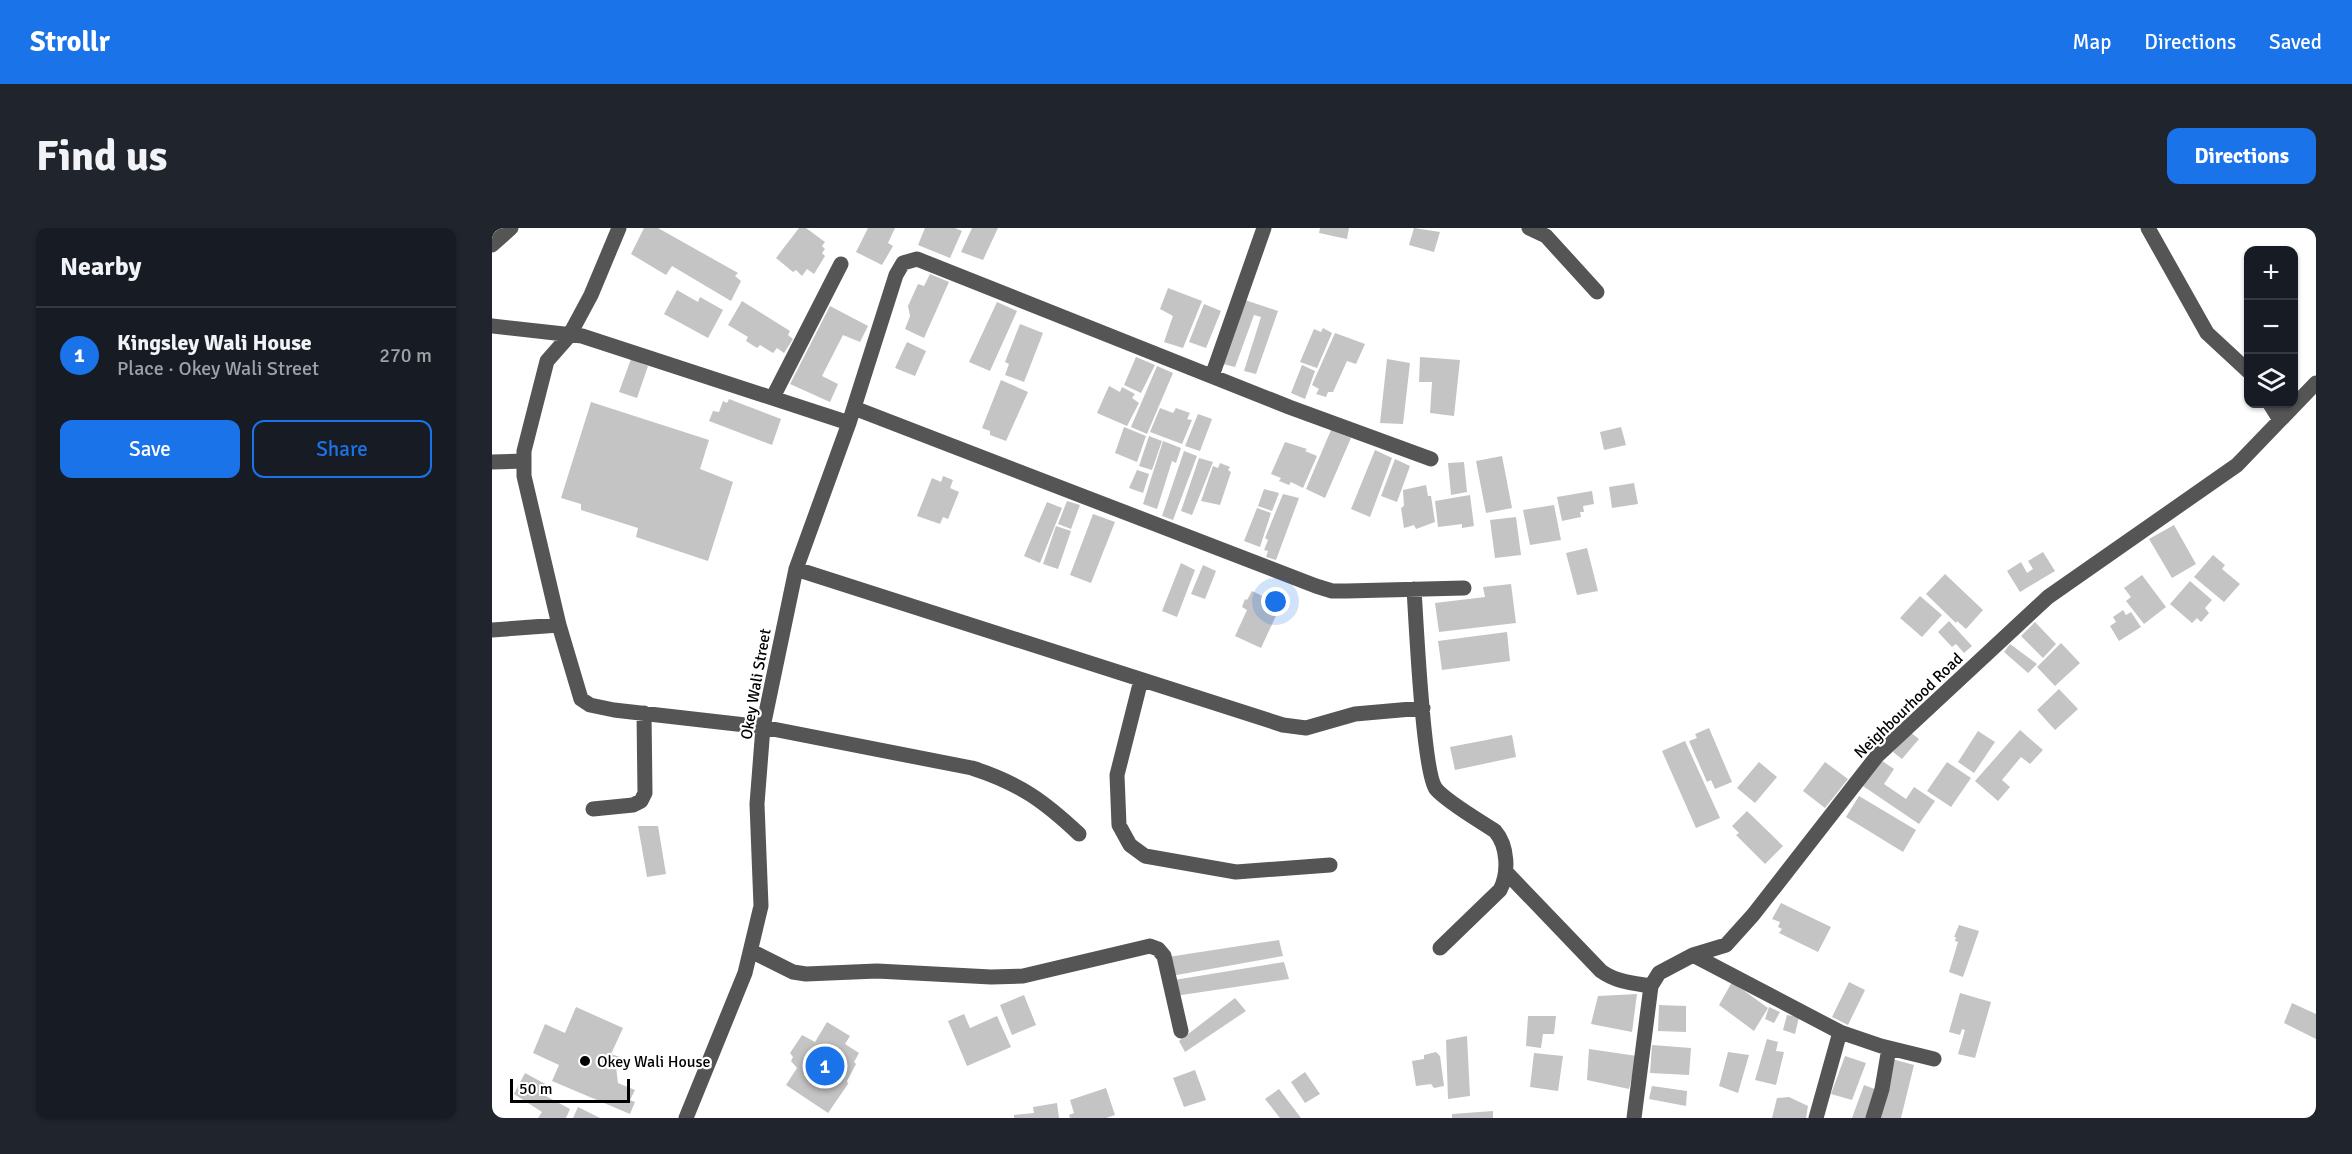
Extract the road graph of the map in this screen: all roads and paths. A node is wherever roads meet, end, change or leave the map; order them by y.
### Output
1 (511, 228) edge
2 (619, 228) edge
3 (1529, 228) edge
4 (2148, 228) edge
5 (1258, 230) edge
6 (492, 245) edge
7 (841, 264) dead end
8 (1597, 292) dead end
9 (492, 326) edge
10 (569, 336) junction
11 (2244, 367) edge
12 (1212, 376) junction
13 (2316, 383) edge
14 (773, 397) junction
15 (2272, 408) edge
16 (851, 416) junction
17 (2280, 420) junction
18 (1431, 459) dead end
19 (524, 461) junction
20 (492, 462) edge
21 (796, 569) junction
22 (1464, 588) dead end
23 (1414, 589) junction
24 (559, 625) junction
25 (492, 630) edge
26 (1141, 680) junction
27 (1423, 708) junction
28 (644, 713) junction
29 (764, 727) junction
30 (594, 809) dead end
31 (1079, 834) dead end
32 (1330, 865) dead end
33 (1506, 872) junction
34 (1440, 948) dead end
35 (751, 951) junction
36 (1693, 955) junction
37 (1651, 986) junction
38 (1181, 1031) dead end
39 (1840, 1032) junction
40 (1889, 1048) junction
41 (1934, 1059) dead end
42 (686, 1118) edge
43 (1634, 1118) edge
44 (1816, 1118) edge
45 (1873, 1118) edge

1 - 6 street
2 - 10 street
3 - 8 street
4 - 11 street
5 - 12 street
7 - 14 street
9 - 10 street
10 - 14 street
10 - 19 street
12 - 16 street, Okey Wali Street
12 - 18 street
13 - 17 street, Neighbourhood Road
14 - 16 street
15 - 17 street
16 - 21 street, Okey Wali Street
16 - 23 street
17 - 36 street, Neighbourhood Road
19 - 20 street
19 - 24 street
21 - 26 street
21 - 29 street, Okey Wali Street
22 - 23 street
23 - 27 street
24 - 25 street
24 - 28 street
26 - 27 street
26 - 32 street
27 - 33 street
28 - 29 street
28 - 30 street
29 - 31 street
29 - 35 street, Okey Wali Street
33 - 34 street
33 - 37 street
35 - 38 street
35 - 42 street, Okey Wali Street
36 - 37 street, Neighbourhood Road
36 - 39 street
37 - 43 street
39 - 40 street
39 - 44 street
40 - 41 street
40 - 45 street

